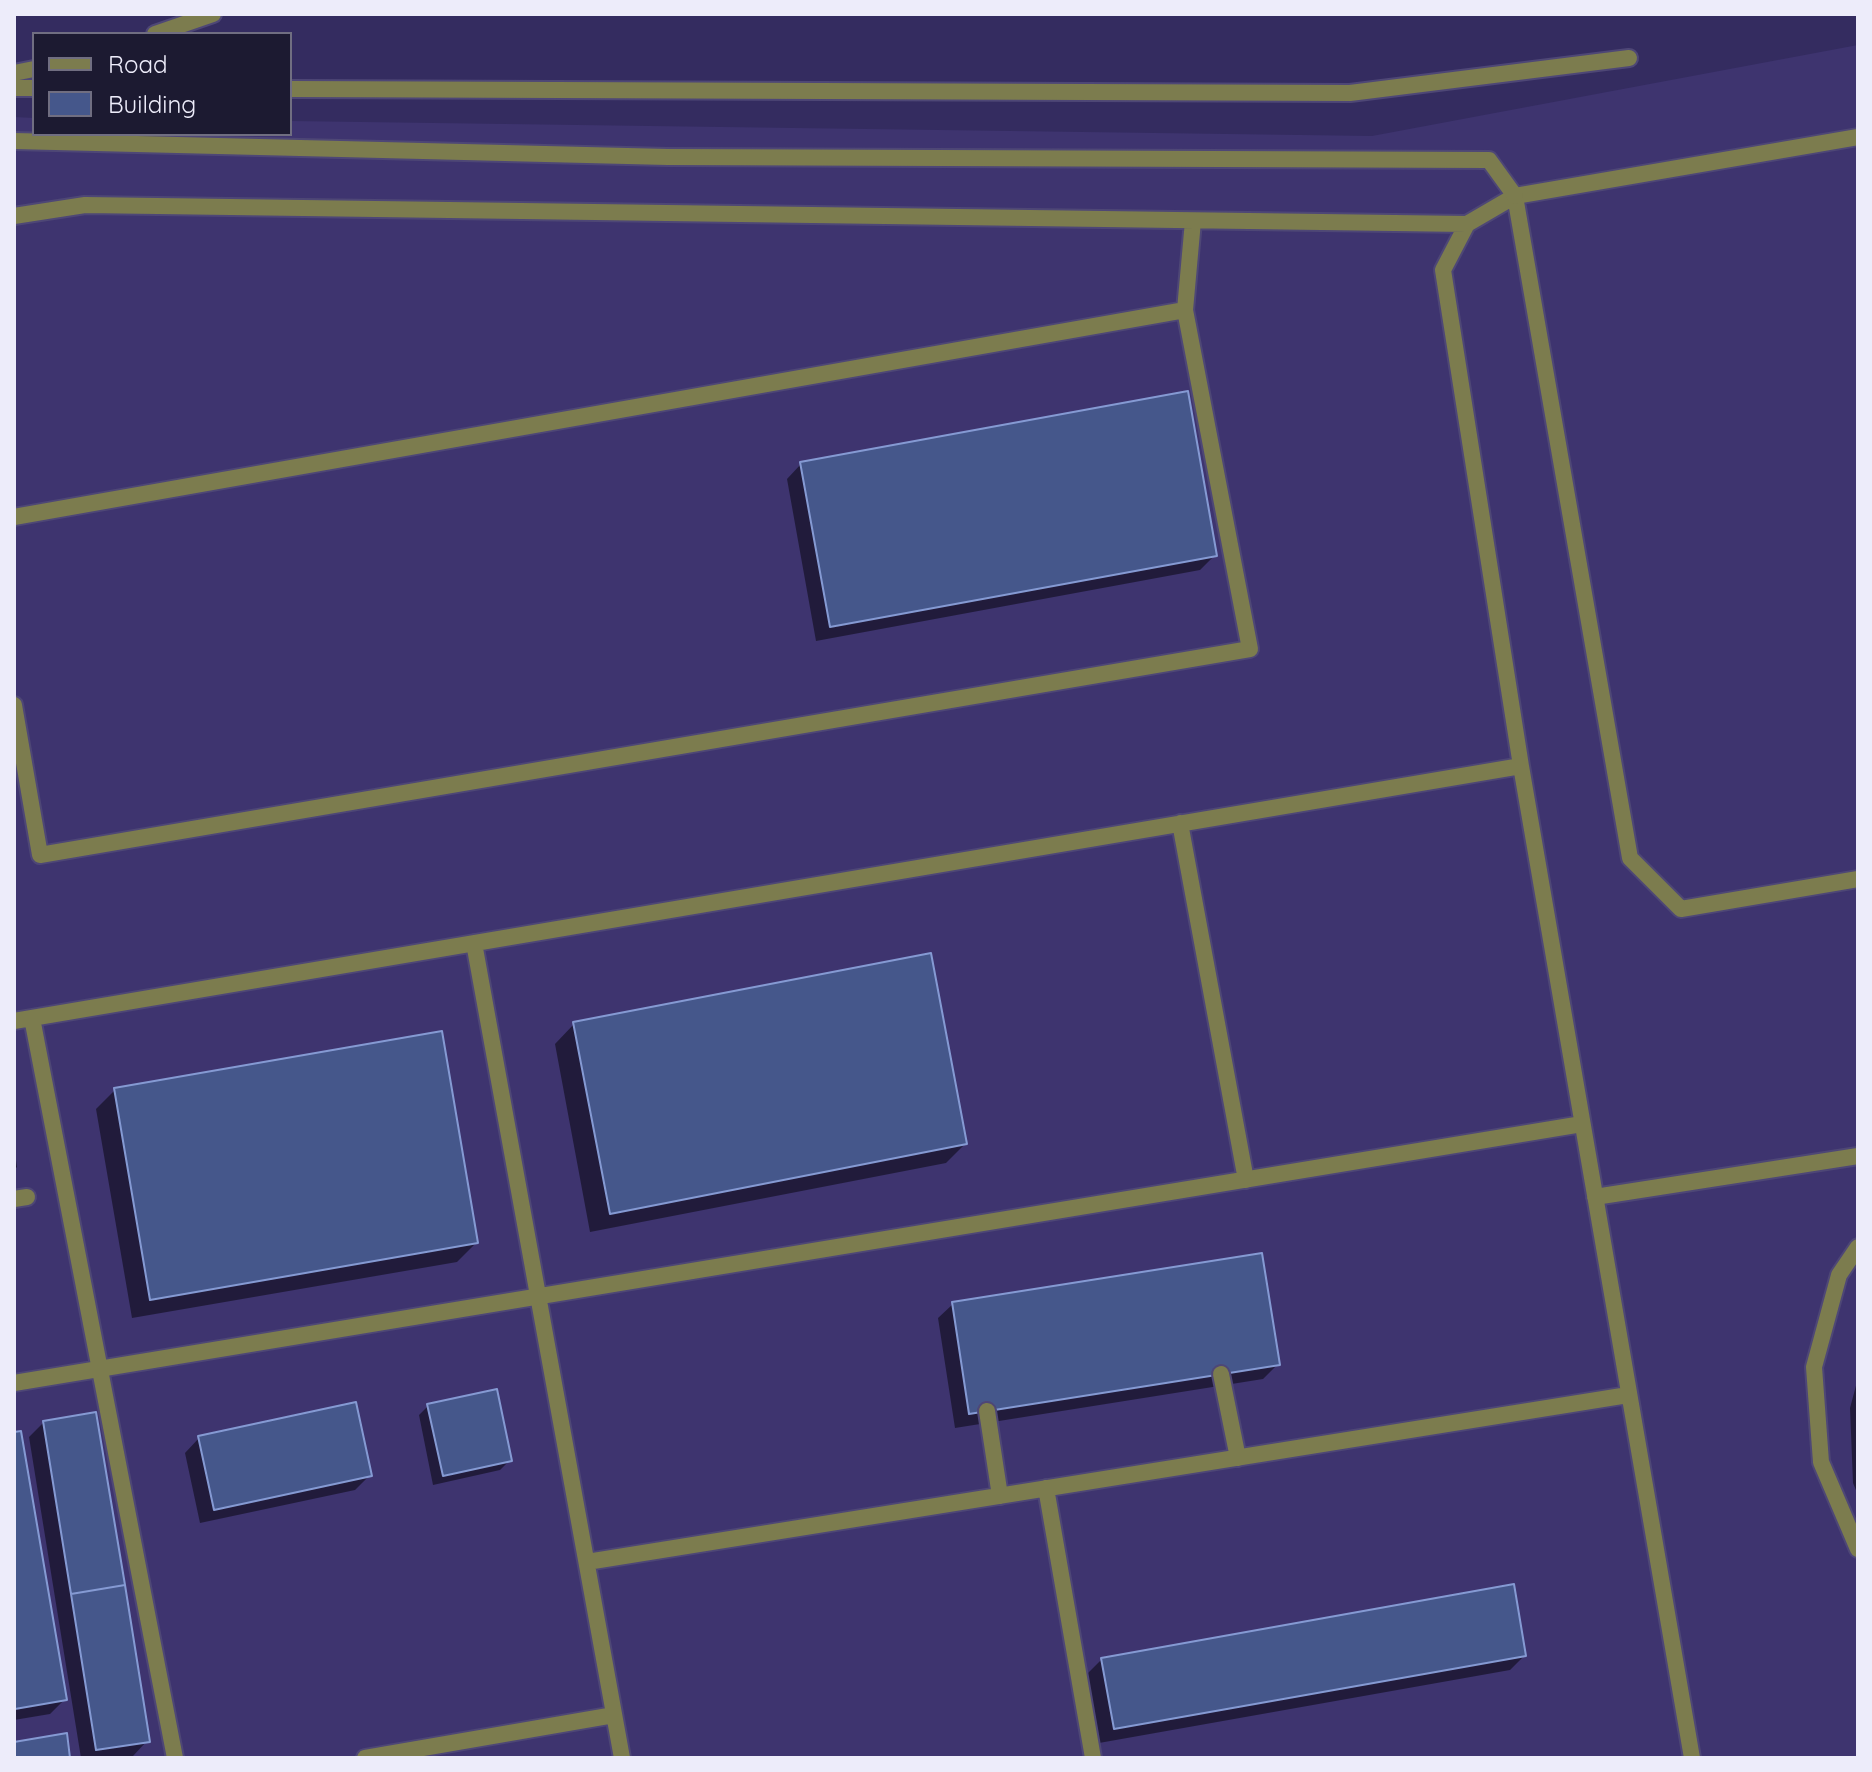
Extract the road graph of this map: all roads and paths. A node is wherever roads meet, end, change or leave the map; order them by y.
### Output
1 (213, 14) edge
2 (161, 32) edge
3 (1629, 58) dead end
4 (292, 89) edge
5 (1858, 137) edge
6 (14, 141) edge
7 (1515, 196) junction
8 (14, 216) edge
9 (1193, 221) junction
10 (1467, 224) junction
11 (1185, 310) junction
12 (14, 517) edge
13 (14, 705) edge
14 (1521, 766) junction
15 (1180, 823) junction
16 (1858, 879) edge
17 (474, 943) junction
18 (32, 1018) junction
19 (14, 1021) edge
20 (1582, 1124) junction
21 (1858, 1156) edge
22 (1246, 1180) junction
23 (1595, 1197) junction
24 (1858, 1247) edge
25 (539, 1297) junction
26 (100, 1369) junction
27 (1221, 1374) dead end
28 (14, 1383) edge
29 (1628, 1395) junction
30 (987, 1411) dead end
31 (1238, 1458) junction
32 (1046, 1488) junction
33 (1000, 1496) junction
34 (1858, 1549) edge
35 (587, 1562) junction
36 (614, 1715) junction
37 (175, 1758) edge
38 (365, 1758) edge
39 (622, 1758) edge
40 (1093, 1758) edge
41 (1692, 1758) edge

1 - 2 street
3 - 4 street
5 - 7 street
6 - 7 street
7 - 10 street
7 - 16 street
8 - 9 street
9 - 10 street
9 - 11 street
10 - 14 street
11 - 12 street
11 - 13 street
14 - 15 street
14 - 20 street
15 - 17 street
15 - 22 street
17 - 18 street
17 - 25 street
18 - 19 street
18 - 26 street
20 - 22 street
20 - 23 street
21 - 23 street
22 - 25 street
23 - 29 street
24 - 34 street
25 - 26 street
25 - 35 street
26 - 28 street
26 - 37 street
27 - 31 street
29 - 31 street
29 - 41 street
30 - 33 street
31 - 32 street
32 - 33 street
32 - 40 street
33 - 35 street
35 - 36 street
36 - 38 street
36 - 39 street

